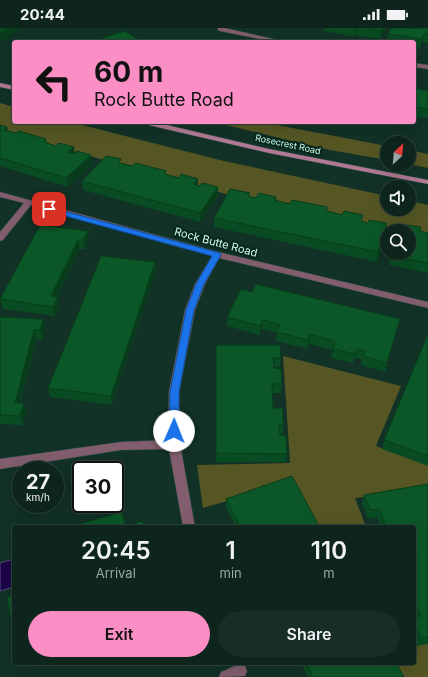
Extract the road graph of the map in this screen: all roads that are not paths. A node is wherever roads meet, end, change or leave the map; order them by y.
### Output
1 (220, 29) dead end
2 (274, 40) edge
3 (416, 65) edge
4 (428, 67) edge
5 (0, 85) edge
6 (12, 88) edge
7 (153, 124) edge
8 (428, 182) edge
9 (0, 194) edge
10 (29, 203) junction
11 (0, 238) edge
12 (217, 255) junction
13 (428, 305) edge
14 (174, 444) junction
15 (0, 464) edge
16 (189, 525) edge
17 (241, 670) edge
18 (226, 677) edge

1 - 2 street
3 - 4 street
5 - 6 main road
7 - 8 main road, Rosecrest Road
9 - 10 street, Rock Butte Road
10 - 11 street
10 - 12 street, Rock Butte Road
12 - 13 street, Rock Butte Road
12 - 14 street
14 - 15 street
14 - 16 street
17 - 18 street

